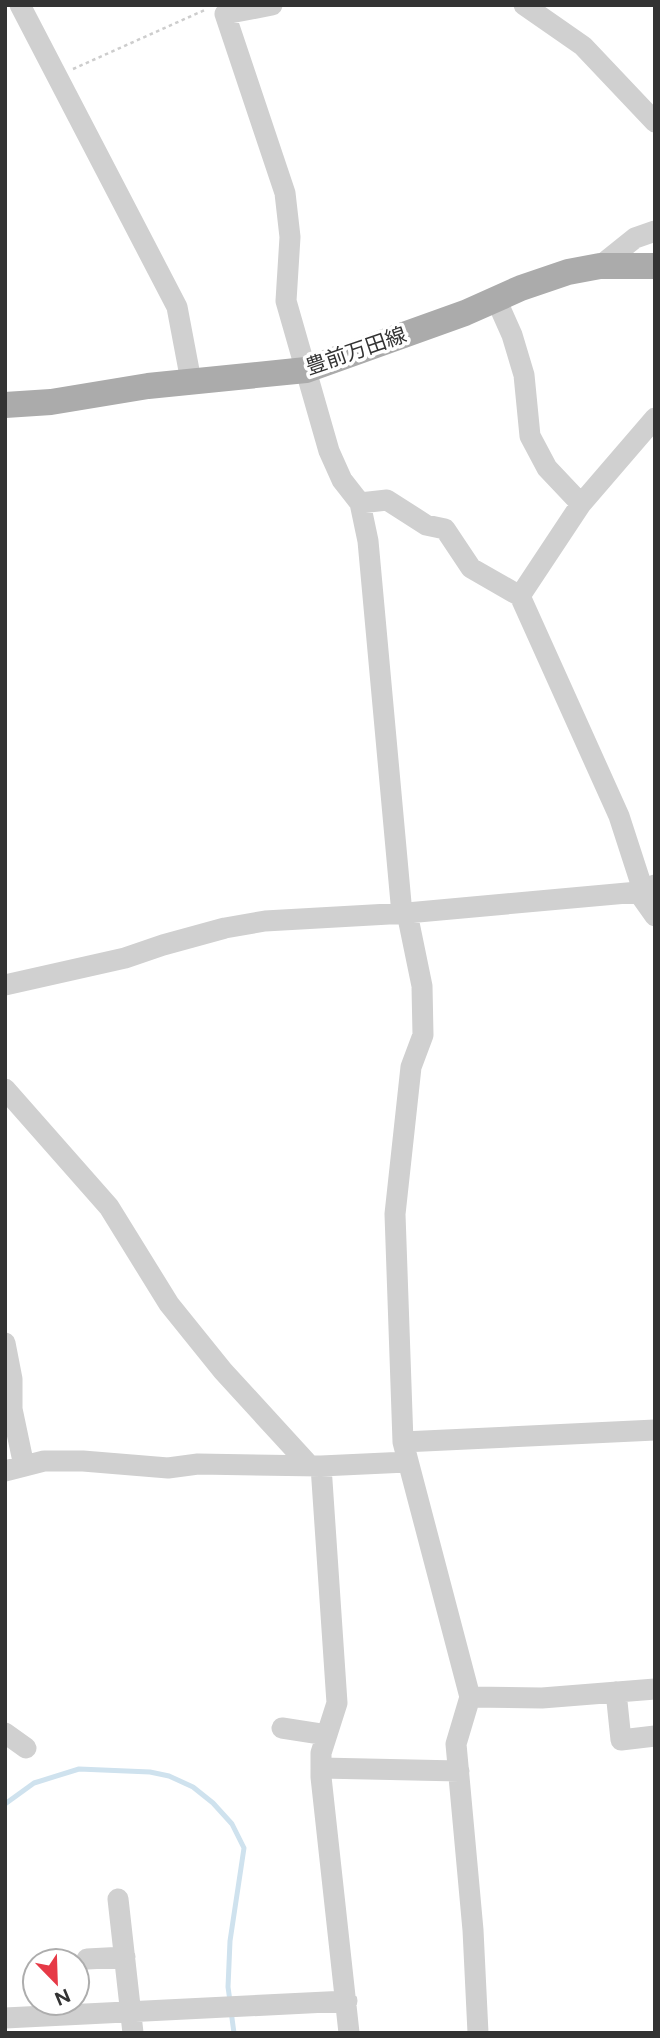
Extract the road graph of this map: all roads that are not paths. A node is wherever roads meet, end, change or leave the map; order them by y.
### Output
1 (20, 5) edge
2 (272, 5) edge
3 (524, 5) edge
4 (655, 122) edge
5 (655, 231) edge
6 (600, 266) junction
7 (655, 266) edge
8 (496, 299) junction
9 (306, 370) junction
10 (191, 381) junction
11 (5, 405) edge
12 (655, 418) edge
13 (360, 503) junction
14 (581, 504) junction
15 (520, 596) junction
16 (645, 889) edge
17 (404, 913) junction
18 (655, 916) edge
19 (5, 985) edge
20 (5, 1089) edge
21 (5, 1343) edge
22 (655, 1430) edge
23 (405, 1452) junction
24 (315, 1466) junction
25 (15, 1469) edge
26 (655, 1689) edge
27 (615, 1692) junction
28 (470, 1697) junction
29 (282, 1728) dead end
30 (5, 1733) edge
31 (327, 1735) junction
32 (655, 1736) edge
33 (26, 1748) dead end
34 (321, 1768) junction
35 (459, 1771) junction
36 (118, 1899) dead end
37 (125, 1957) junction
38 (91, 1959) edge
39 (5, 2001) edge
40 (347, 2001) junction
41 (131, 2010) junction
42 (6, 2018) edge
43 (134, 2033) edge
44 (349, 2033) edge
45 (478, 2033) edge

1 - 10 street
2 - 9 street
3 - 4 street
5 - 6 street
6 - 7 main road, 豊前万田線
6 - 8 main road, 豊前万田線
8 - 9 main road, 豊前万田線
8 - 14 street
9 - 10 main road, 豊前万田線
9 - 13 street
10 - 11 main road, 豊前万田線
12 - 14 street
13 - 15 street
13 - 17 street
14 - 15 street
15 - 16 street
16 - 17 street
16 - 18 street
17 - 19 street
17 - 23 street
20 - 24 street
21 - 25 street
22 - 23 street
23 - 24 street
23 - 28 street
24 - 25 street
24 - 31 street
26 - 27 street
27 - 28 street
27 - 32 street
28 - 35 street
29 - 31 street
30 - 33 street
31 - 34 street
34 - 35 street
34 - 40 street
35 - 45 street
36 - 37 street
37 - 38 street
37 - 41 street
39 - 42 street
40 - 41 street
40 - 44 street
41 - 42 street
41 - 43 street

